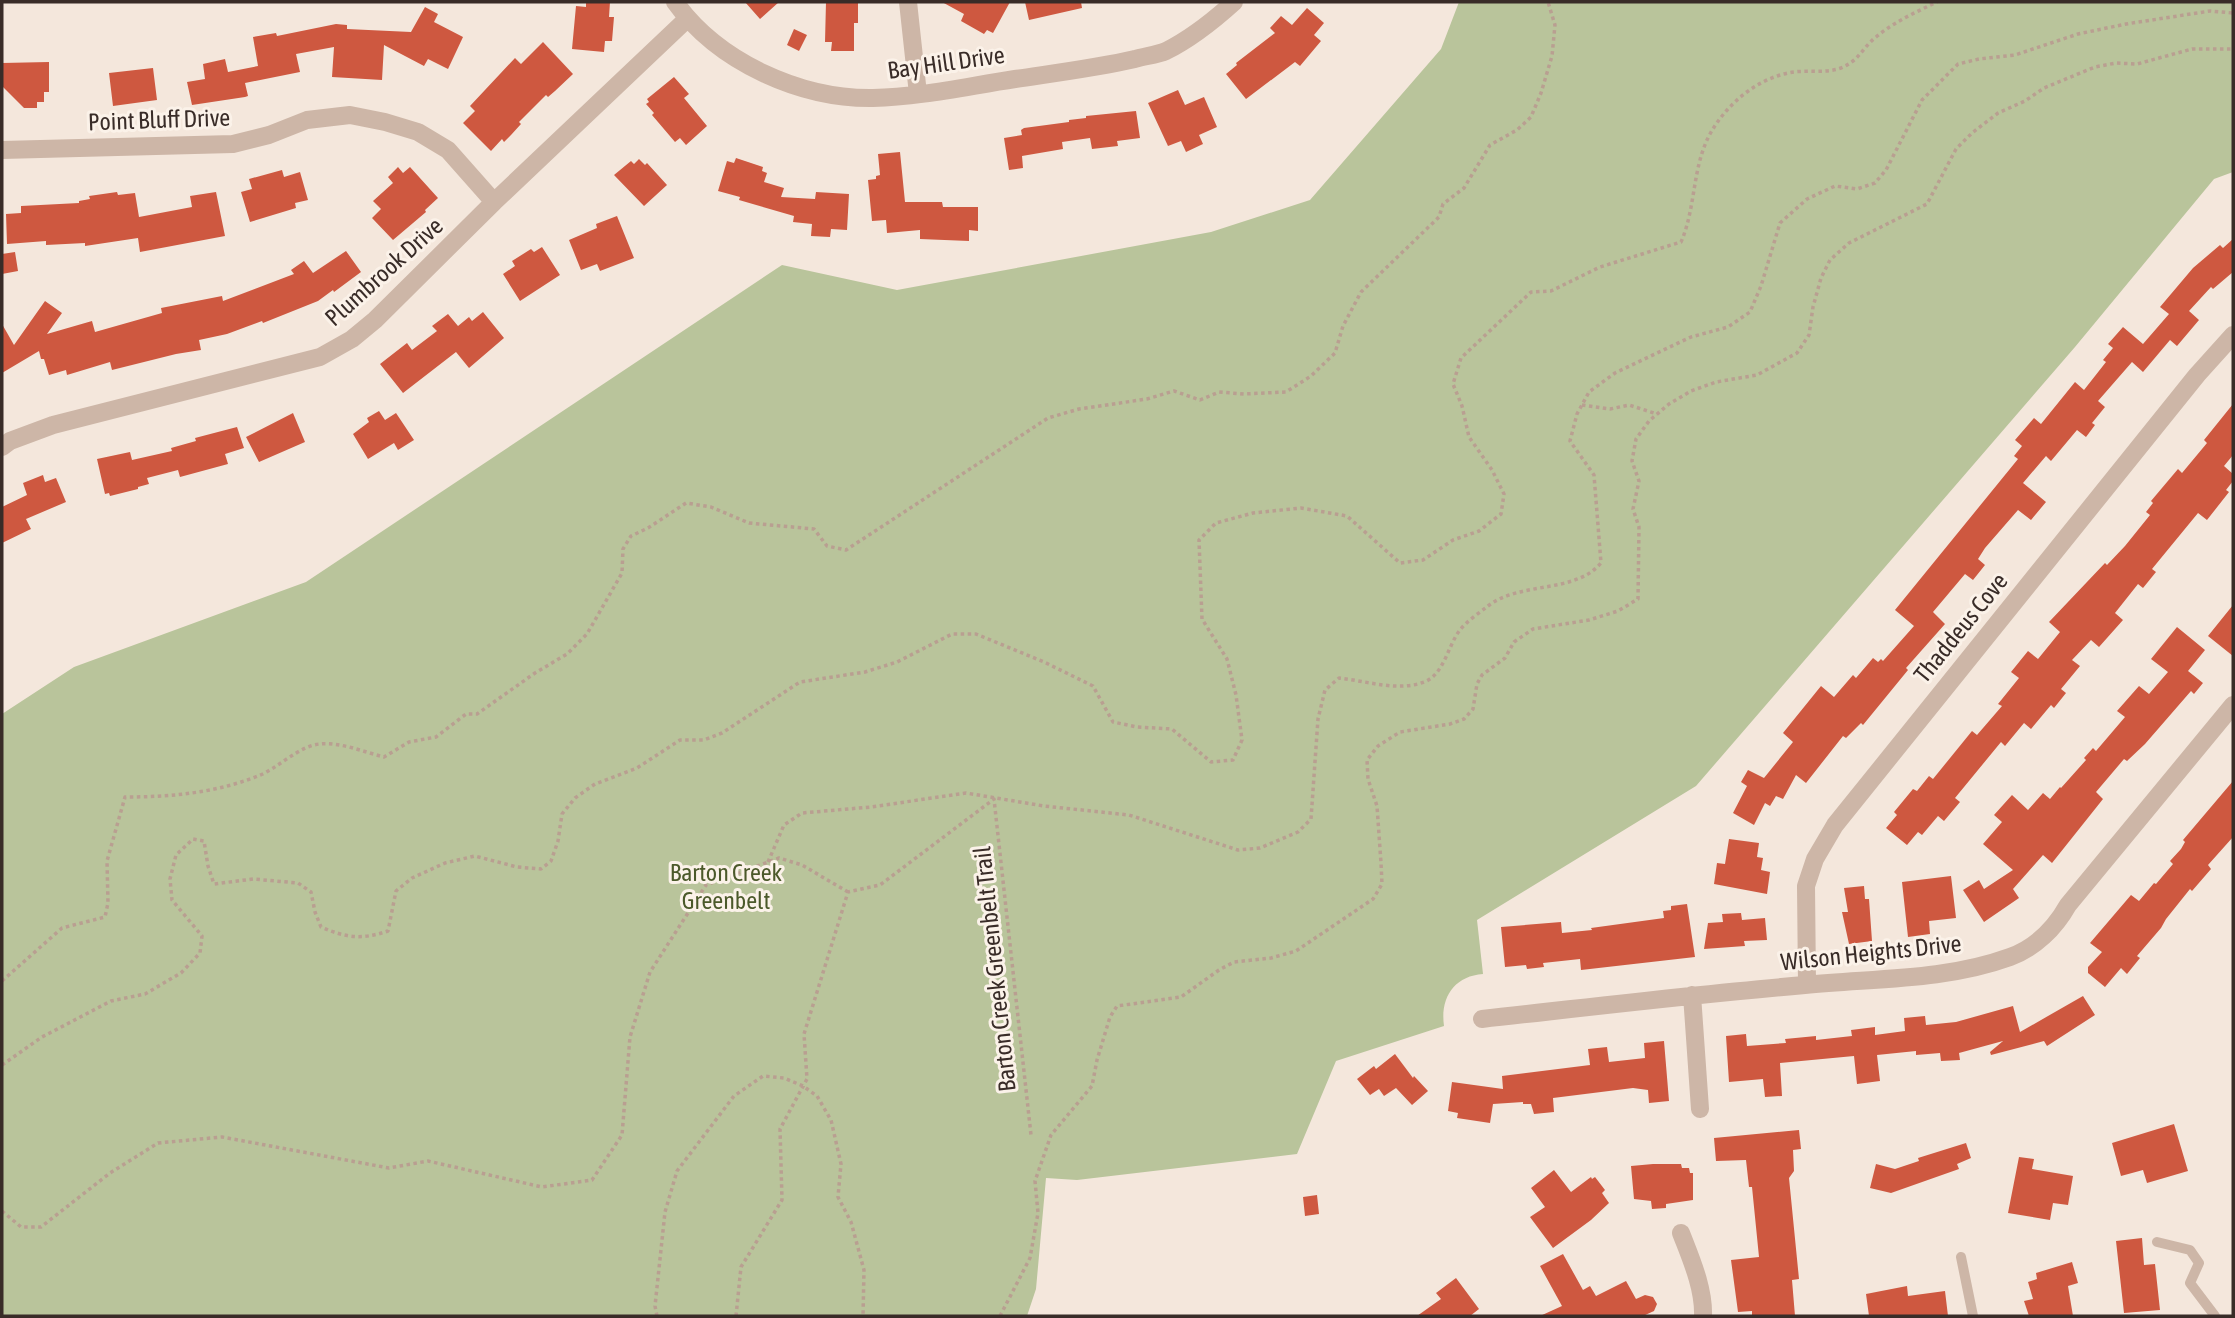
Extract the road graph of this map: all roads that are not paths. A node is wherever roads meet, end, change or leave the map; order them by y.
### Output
1 (675, 2) edge
2 (908, 2) edge
3 (1234, 2) edge
4 (687, 19) junction
5 (918, 94) junction
6 (2, 150) edge
7 (494, 202) junction
8 (2233, 335) edge
9 (2, 447) edge
10 (2233, 705) edge
11 (1807, 984) junction
12 (1692, 995) junction
13 (1482, 1019) dead end
14 (1700, 1109) dead end
15 (1681, 1233) dead end
16 (2157, 1242) dead end
17 (1961, 1257) dead end
18 (1703, 1316) edge
19 (1973, 1316) edge
20 (2215, 1316) edge

1 - 4 street, Bay Hill Drive
2 - 5 street
3 - 5 street, Bay Hill Drive
4 - 5 street, Bay Hill Drive
4 - 7 street, Plumbrook Drive
6 - 7 street, Point Bluff Drive
7 - 9 street, Plumbrook Drive
8 - 11 street, Thaddeus Cove
10 - 11 street, Wilson Heights Drive
11 - 12 street, Wilson Heights Drive
12 - 13 street, Wilson Heights Drive
12 - 14 street
15 - 18 street
16 - 20 lane
17 - 19 lane

